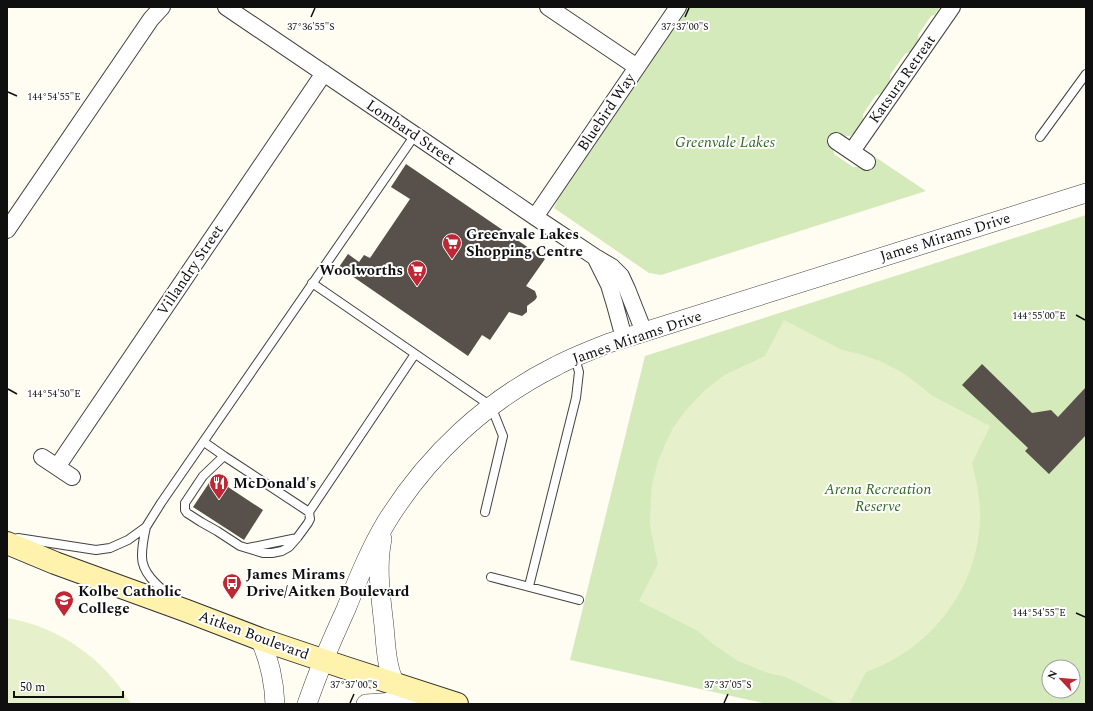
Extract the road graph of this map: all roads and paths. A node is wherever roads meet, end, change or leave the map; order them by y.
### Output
1 (162, 7) edge
2 (226, 7) edge
3 (548, 7) edge
4 (678, 7) edge
5 (952, 7) edge
6 (153, 13) edge
7 (637, 67) junction
8 (324, 73) junction
9 (1086, 74) edge
10 (415, 134) junction
11 (1040, 136) dead end
12 (836, 141) dead end
13 (852, 152) junction
14 (867, 162) dead end
15 (1086, 193) edge
16 (535, 217) junction
17 (7, 230) edge
18 (596, 258) junction
19 (312, 283) junction
20 (644, 332) junction
21 (624, 338) junction
22 (415, 354) junction
23 (575, 358) junction
24 (491, 406) junction
25 (204, 442) junction
26 (224, 456) junction
27 (42, 457) dead end
28 (57, 467) junction
29 (72, 477) dead end
30 (308, 512) junction
31 (485, 512) dead end
32 (386, 522) junction
33 (146, 527) junction
34 (7, 537) edge
35 (7, 543) edge
36 (491, 577) dead end
37 (529, 586) junction
38 (579, 600) dead end
39 (186, 610) junction
40 (260, 638) junction
41 (323, 660) junction
42 (395, 684) junction
43 (275, 704) edge
44 (306, 704) edge
45 (366, 704) edge
46 (456, 704) edge

1 - 6 street
2 - 8 street, Lombard Street
3 - 7 street
4 - 7 street, Bluebird Way
5 - 13 street, Katsura Retreat
6 - 17 street
7 - 16 street, Bluebird Way
8 - 10 street, Lombard Street
8 - 28 street, Villandry Street
9 - 11 lane
10 - 16 street, Lombard Street
10 - 19 lane
12 - 13 street
13 - 14 street
15 - 20 street, James Mirams Drive
16 - 18 street, Lombard Street
18 - 20 street, Lombard Street
18 - 21 street
19 - 22 lane
19 - 25 lane
20 - 21 street, James Mirams Drive
21 - 23 street, James Mirams Drive
22 - 24 lane
22 - 30 lane
23 - 24 street, James Mirams Drive
23 - 37 lane
24 - 31 lane
24 - 32 street, James Mirams Drive
25 - 26 lane
25 - 33 lane
26 - 30 lane
26 - 30 lane
27 - 28 street
28 - 29 street
32 - 41 street, James Mirams Drive
32 - 42 street
33 - 34 lane
33 - 39 lane
35 - 39 main road, Aitken Boulevard
36 - 37 lane
37 - 38 lane
39 - 40 main road, Aitken Boulevard
40 - 41 main road, Aitken Boulevard
40 - 43 street
41 - 42 main road, Aitken Boulevard
41 - 44 street, James Mirams Drive
42 - 46 main road, Aitken Boulevard
45 - 46 street

